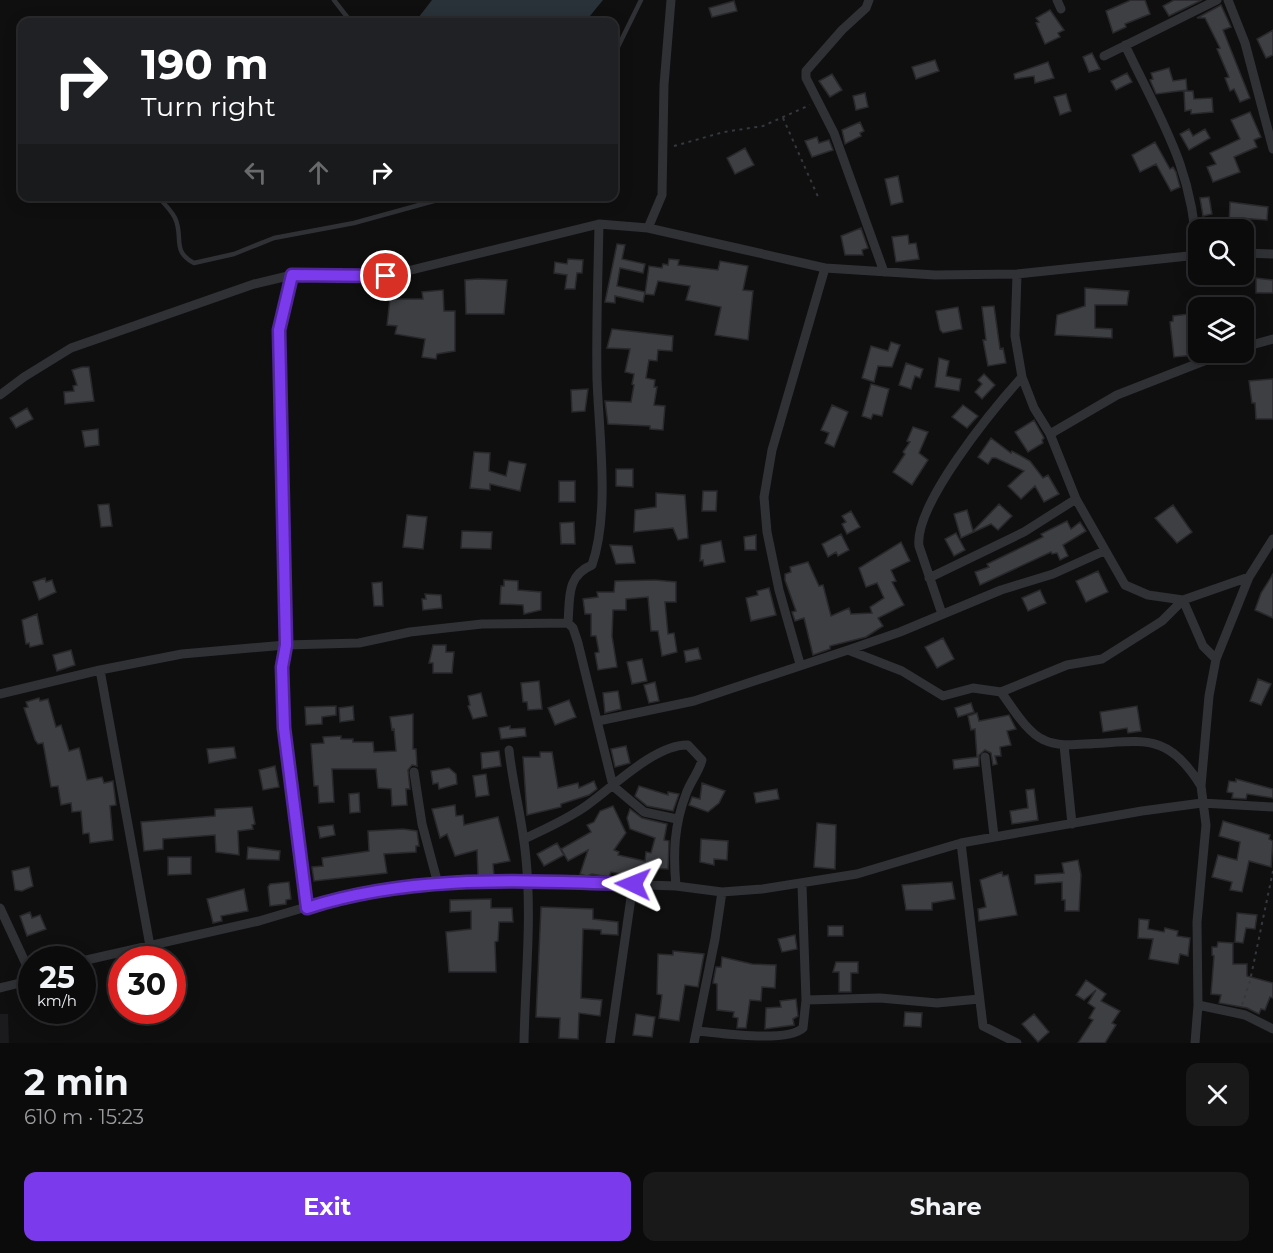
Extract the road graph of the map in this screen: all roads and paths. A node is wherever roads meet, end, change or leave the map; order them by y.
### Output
1 (334, 0) edge
2 (641, 0) edge
3 (671, 0) edge
4 (869, 0) edge
5 (1217, 0) edge
6 (1228, 0) edge
7 (348, 18) edge
8 (1125, 45) junction
9 (618, 47) edge
10 (1104, 56) dead end
11 (818, 101) junction
12 (783, 118) junction
13 (662, 149) junction
14 (1273, 150) edge
15 (819, 199) dead end
16 (161, 201) edge
17 (434, 201) edge
18 (1194, 219) edge
19 (599, 224) junction
20 (648, 228) junction
21 (1254, 253) edge
22 (1273, 254) edge
23 (1188, 256) edge
24 (825, 268) junction
25 (884, 272) junction
26 (1017, 274) junction
27 (292, 275) junction
28 (1273, 339) edge
29 (1254, 345) edge
30 (1199, 363) edge
31 (1022, 377) junction
32 (0, 395) edge
33 (1050, 434) junction
34 (1076, 499) junction
35 (1273, 539) edge
36 (1104, 551) junction
37 (1249, 577) junction
38 (928, 578) junction
39 (1184, 600) junction
40 (942, 614) junction
41 (568, 623) junction
42 (286, 645) junction
43 (848, 650) junction
44 (1216, 659) junction
45 (800, 664) junction
46 (100, 670) junction
47 (1001, 692) junction
48 (0, 694) edge
49 (598, 721) junction
50 (1064, 745) junction
51 (509, 750) dead end
52 (984, 757) dead end
53 (414, 772) dead end
54 (613, 786) junction
55 (1201, 786) junction
56 (1202, 803) junction
57 (1273, 807) edge
58 (677, 819) junction
59 (1072, 824) junction
60 (994, 836) junction
61 (524, 839) junction
62 (961, 843) junction
63 (1273, 871) edge
64 (528, 881) junction
65 (438, 884) junction
66 (633, 884) junction
67 (802, 885) junction
68 (676, 886) junction
69 (722, 892) junction
70 (0, 908) edge
71 (307, 908) junction
72 (150, 946) joint
73 (18, 948) edge
74 (18, 983) edge
75 (0, 988) edge
76 (806, 999) junction
77 (978, 999) junction
78 (1198, 1005) junction
79 (1239, 1014) junction
80 (1273, 1029) edge
81 (697, 1031) junction
82 (524, 1043) edge
83 (610, 1043) edge
84 (694, 1043) edge
85 (1017, 1043) edge
86 (1195, 1043) edge

1 - 7 lane
2 - 9 lane
3 - 13 street
4 - 11 street
5 - 8 street
6 - 14 street
8 - 10 street
8 - 18 street
11 - 12 path
11 - 25 street
12 - 13 path
12 - 15 path
13 - 20 street
16 - 17 lane
19 - 20 street
19 - 27 street
19 - 41 street
20 - 24 street
21 - 22 street
23 - 26 street
24 - 25 street
24 - 45 street
25 - 26 street
26 - 31 street
27 - 32 street
27 - 42 street
28 - 29 street
30 - 33 street
31 - 33 street
31 - 38 street
33 - 34 street
34 - 36 street
34 - 38 street
35 - 37 street
36 - 39 street
36 - 40 street
37 - 39 street
37 - 44 street
38 - 40 street
39 - 44 street
39 - 47 street
40 - 43 street
41 - 42 street
41 - 49 street
42 - 46 street
42 - 71 street
43 - 45 street
43 - 47 street
44 - 55 street
45 - 49 street
46 - 48 street
46 - 72 street
47 - 50 street
49 - 54 street
50 - 55 street
50 - 59 street
51 - 61 street
52 - 60 street
53 - 65 street
54 - 58 street
54 - 58 street
54 - 61 street
55 - 56 street
56 - 57 street
56 - 59 street
56 - 78 street
58 - 68 street
59 - 60 street
60 - 62 street
61 - 64 street
62 - 67 street
62 - 77 street
63 - 79 path
64 - 65 street
64 - 66 street
64 - 82 street
65 - 71 street
66 - 68 street
66 - 83 street
67 - 69 street
67 - 76 street
68 - 69 street
69 - 81 street
70 - 73 street
71 - 72 street
74 - 75 street
76 - 77 street
76 - 81 street
77 - 85 street
78 - 79 street
78 - 86 street
79 - 80 street
81 - 84 street

